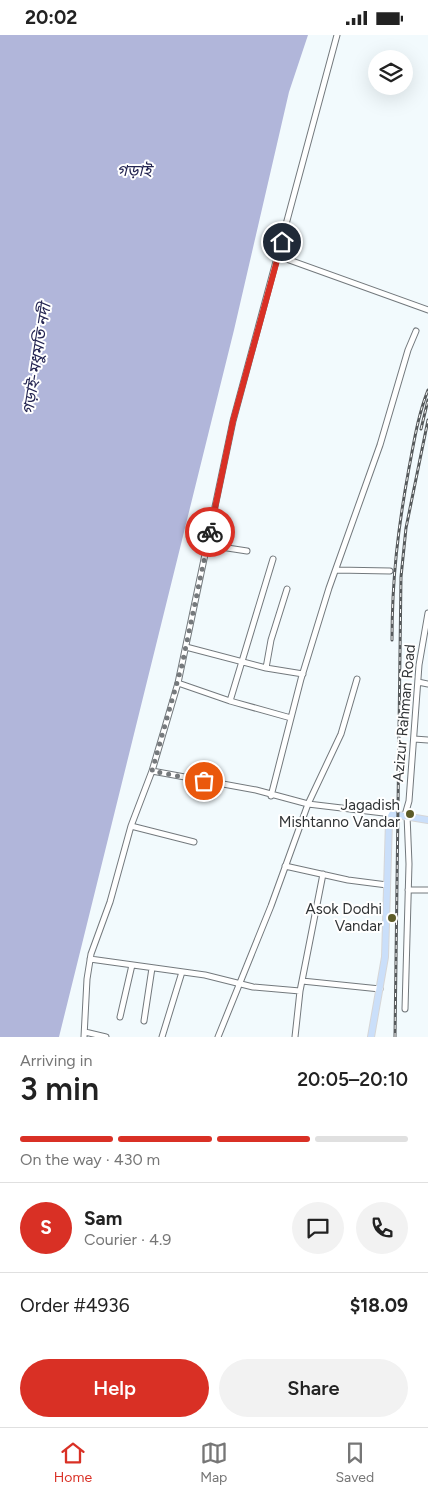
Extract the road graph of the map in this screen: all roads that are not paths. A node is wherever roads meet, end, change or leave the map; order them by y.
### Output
1 (337, 35) edge
2 (278, 256) junction
3 (428, 311) edge
4 (416, 331) dead end
5 (208, 545) junction
6 (247, 551) dead end
7 (273, 559) dead end
8 (336, 570) junction
9 (390, 571) dead end
10 (287, 589) dead end
11 (428, 613) edge
12 (426, 633) edge
13 (186, 647) junction
14 (241, 660) junction
15 (266, 668) junction
16 (302, 674) junction
17 (357, 679) dead end
18 (178, 683) junction
19 (418, 683) junction
20 (428, 683) edge
21 (230, 701) junction
22 (291, 718) junction
23 (414, 739) junction
24 (428, 741) edge
25 (152, 771) junction
26 (272, 796) junction
27 (308, 805) junction
28 (392, 814) junction
29 (406, 815) junction
30 (428, 820) edge
31 (131, 825) junction
32 (194, 841) dead end
33 (285, 866) junction
34 (323, 874) junction
35 (387, 885) junction
36 (408, 890) junction
37 (428, 890) edge
38 (90, 959) junction
39 (132, 965) junction
40 (152, 968) junction
41 (182, 972) junction
42 (302, 981) junction
43 (238, 984) junction
44 (380, 989) junction
45 (300, 991) junction
46 (405, 1009) dead end
47 (120, 1017) dead end
48 (144, 1021) dead end
49 (84, 1034) edge
50 (106, 1037) edge
51 (162, 1037) edge
52 (218, 1037) edge
53 (295, 1037) edge
54 (371, 1037) edge

1 - 2 street
2 - 3 street
2 - 5 street
4 - 8 street
5 - 6 street
5 - 13 street
7 - 14 street
8 - 9 street
8 - 16 street
10 - 15 street
11 - 12 street, Azizur Rahman Road
12 - 19 street, Azizur Rahman Road
13 - 14 street
13 - 18 street
14 - 15 street
14 - 21 street
15 - 16 street
16 - 22 street
17 - 27 street
18 - 21 street
18 - 25 street
19 - 20 street
19 - 23 street, Azizur Rahman Road
21 - 22 street
22 - 26 street
23 - 24 street
23 - 29 street, Azizur Rahman Road
25 - 26 street
25 - 31 street
26 - 27 street
27 - 28 street
27 - 33 street
28 - 29 main road
28 - 35 main road
29 - 30 main road
29 - 36 street, Azizur Rahman Road
31 - 32 street
31 - 38 street
33 - 34 street
33 - 43 street
34 - 35 street
34 - 42 street
35 - 44 main road
36 - 37 street
36 - 46 street, Azizur Rahman Road
38 - 39 street
38 - 49 street
39 - 40 street
39 - 47 street
40 - 41 street
40 - 48 street
41 - 43 street
41 - 51 street
42 - 44 street
42 - 45 street
43 - 45 street
43 - 52 street
44 - 54 main road
45 - 53 street
49 - 50 street

